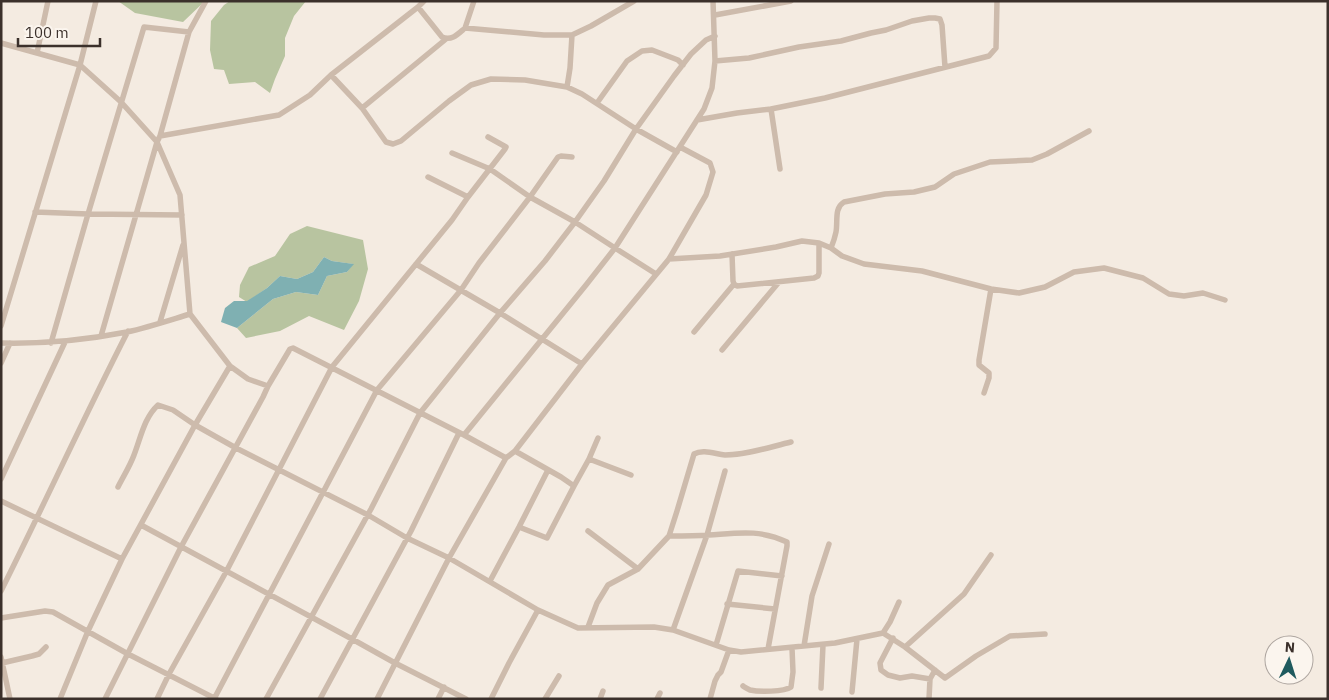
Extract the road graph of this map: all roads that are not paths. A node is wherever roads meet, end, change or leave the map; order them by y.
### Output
1 (48, 1) edge
2 (96, 1) edge
3 (206, 1) edge
4 (424, 1) edge
5 (474, 1) edge
6 (634, 1) edge
7 (713, 1) edge
8 (791, 1) edge
9 (997, 1) edge
10 (418, 7) junction
11 (714, 15) junction
12 (466, 28) junction
13 (189, 32) junction
14 (572, 35) junction
15 (715, 36) junction
16 (446, 39) junction
17 (1, 43) edge
18 (37, 53) junction
19 (715, 61) junction
20 (80, 65) junction
21 (682, 65) junction
22 (945, 67) junction
23 (331, 74) junction
24 (567, 87) junction
25 (121, 102) junction
26 (597, 103) junction
27 (362, 108) junction
28 (771, 109) junction
29 (697, 120) junction
30 (636, 129) junction
31 (1089, 130) dead end
32 (160, 136) junction
33 (488, 137) dead end
34 (157, 142) junction
35 (678, 150) junction
36 (452, 153) dead end
37 (572, 157) dead end
38 (490, 169) junction
39 (780, 169) dead end
40 (428, 177) dead end
41 (468, 197) junction
42 (530, 197) junction
43 (35, 212) junction
44 (88, 214) junction
45 (136, 214) junction
46 (182, 215) junction
47 (575, 222) junction
48 (184, 240) junction
49 (818, 242) junction
50 (615, 248) junction
51 (831, 248) junction
52 (732, 254) junction
53 (669, 259) junction
54 (416, 264) junction
55 (656, 274) junction
56 (780, 282) junction
57 (734, 284) junction
58 (991, 289) junction
59 (461, 290) junction
60 (1225, 300) dead end
61 (500, 313) junction
62 (190, 314) junction
63 (160, 322) junction
64 (1, 326) edge
65 (128, 331) junction
66 (694, 332) dead end
67 (101, 336) junction
68 (542, 339) junction
69 (65, 342) junction
70 (1, 343) edge
71 (10, 343) junction
72 (50, 343) junction
73 (722, 350) dead end
74 (1, 363) edge
75 (582, 364) junction
76 (230, 366) junction
77 (332, 367) junction
78 (268, 386) junction
79 (377, 390) junction
80 (984, 393) dead end
81 (420, 413) junction
82 (195, 425) junction
83 (462, 434) junction
84 (598, 438) dead end
85 (791, 442) dead end
86 (236, 448) junction
87 (515, 451) junction
88 (506, 458) junction
89 (589, 458) junction
90 (278, 470) junction
91 (548, 470) junction
92 (725, 471) dead end
93 (630, 475) dead end
94 (1, 479) edge
95 (574, 486) junction
96 (118, 487) dead end
97 (322, 493) junction
98 (1, 501) edge
99 (368, 515) junction
100 (38, 518) junction
101 (141, 525) junction
102 (520, 527) junction
103 (588, 531) dead end
104 (669, 536) junction
105 (707, 536) junction
106 (408, 538) junction
107 (830, 544) dead end
108 (181, 547) junction
109 (991, 555) dead end
110 (449, 558) junction
111 (122, 559) junction
112 (638, 569) junction
113 (226, 572) junction
114 (782, 576) junction
115 (490, 581) junction
116 (1, 592) edge
117 (270, 595) junction
118 (899, 602) dead end
119 (727, 604) junction
120 (776, 609) junction
121 (538, 610) junction
122 (310, 617) junction
123 (1, 618) edge
124 (588, 627) junction
125 (673, 630) junction
126 (88, 631) junction
127 (883, 634) junction
128 (1045, 634) dead end
129 (893, 638) junction
130 (352, 639) junction
131 (857, 639) junction
132 (716, 645) junction
133 (823, 645) junction
134 (804, 646) junction
135 (46, 647) dead end
136 (905, 647) junction
137 (792, 648) junction
138 (768, 649) junction
139 (729, 650) junction
140 (128, 654) junction
141 (2, 660) edge
142 (395, 663) junction
143 (935, 670) junction
144 (169, 674) junction
145 (559, 676) dead end
146 (930, 679) junction
147 (743, 686) dead end
148 (444, 687) junction
149 (820, 688) dead end
150 (603, 692) dead end
151 (852, 692) dead end
152 (10, 699) edge
153 (60, 699) edge
154 (105, 699) edge
155 (157, 699) edge
156 (215, 699) edge
157 (266, 699) edge
158 (320, 699) edge
159 (377, 699) edge
160 (438, 699) edge
161 (466, 699) edge
162 (491, 699) edge
163 (545, 699) edge
164 (600, 699) edge
165 (710, 699) edge
166 (928, 699) edge

1 - 18 street
2 - 20 street
3 - 13 street
4 - 10 street
5 - 12 street
6 - 14 street
7 - 11 street
8 - 11 street
9 - 22 street
10 - 16 street
10 - 23 street
11 - 15 street
12 - 14 street
12 - 16 street
13 - 25 street
13 - 32 street
14 - 24 street
15 - 19 street
15 - 21 street
16 - 27 street
17 - 18 street
18 - 20 street
19 - 22 street
19 - 29 street
20 - 25 street
20 - 43 street
21 - 26 street
21 - 30 street
22 - 28 street
23 - 27 street
23 - 32 street
24 - 26 street
24 - 27 street
25 - 34 street
25 - 44 street
26 - 30 street
28 - 29 street
28 - 39 street
29 - 35 street
30 - 35 street
30 - 47 street
31 - 51 street
32 - 34 street
33 - 38 street
34 - 45 street
34 - 46 street
35 - 50 street
35 - 53 street
36 - 38 street
37 - 42 street
38 - 41 street
38 - 42 street
40 - 41 street
41 - 54 street
42 - 47 street
42 - 59 street
43 - 44 street
43 - 64 street
44 - 45 street
44 - 72 street
45 - 46 street
45 - 67 street
46 - 48 street
47 - 50 street
47 - 61 street
48 - 62 street
48 - 63 street
49 - 51 street
49 - 52 street
49 - 56 street
50 - 55 street
50 - 68 street
51 - 58 street
52 - 53 street
52 - 57 street
53 - 55 street
54 - 59 street
54 - 77 street
55 - 75 street
56 - 57 street
56 - 73 street
57 - 66 street
58 - 60 street
58 - 80 street
59 - 61 street
59 - 79 street
61 - 68 street
61 - 81 street
62 - 63 street
62 - 76 street
63 - 65 street
65 - 67 street
65 - 100 street
67 - 69 street
68 - 75 street
68 - 83 street
69 - 72 street
69 - 94 street
70 - 71 street
71 - 72 street
71 - 74 street
75 - 87 street
76 - 78 street
76 - 82 street
77 - 78 street
77 - 79 street
77 - 90 street
78 - 86 street
79 - 81 street
79 - 97 street
81 - 83 street
81 - 99 street
82 - 86 street
82 - 96 street
82 - 101 street
83 - 88 street
83 - 106 street
84 - 89 street
85 - 104 street
86 - 90 street
86 - 108 street
87 - 88 street
87 - 91 street
88 - 110 street
89 - 93 street
89 - 95 street
90 - 97 street
90 - 113 street
91 - 95 street
91 - 102 street
92 - 105 street
95 - 102 street
97 - 99 street
97 - 117 street
98 - 100 street
99 - 106 street
99 - 122 street
100 - 111 street
100 - 116 street
101 - 108 street
101 - 111 street
102 - 115 street
103 - 112 street
104 - 105 street
104 - 112 street
105 - 114 street
105 - 125 street
106 - 110 street
106 - 130 street
107 - 134 street
108 - 113 street
108 - 140 street
109 - 136 street
110 - 115 street
110 - 142 street
111 - 126 street
112 - 124 street
113 - 117 street
113 - 144 street
114 - 119 street
114 - 120 street
115 - 121 street
117 - 122 street
117 - 156 street
118 - 127 street
119 - 120 street
119 - 132 street
120 - 138 street
121 - 124 street
121 - 162 street
122 - 130 street
122 - 157 street
123 - 126 street
124 - 125 street
125 - 132 street
126 - 140 street
126 - 153 street
127 - 129 street
127 - 131 street
128 - 143 street
129 - 136 street
129 - 146 street
130 - 142 street
130 - 158 street
131 - 133 street
131 - 151 street
132 - 139 street
133 - 134 street
133 - 149 street
134 - 137 street
135 - 141 street
136 - 143 street
137 - 138 street
137 - 147 street
138 - 139 street
139 - 165 street
140 - 144 street
140 - 154 street
141 - 152 street
142 - 148 street
142 - 159 street
143 - 146 street
144 - 155 street
144 - 156 street
145 - 163 street
146 - 166 street
148 - 160 street
148 - 161 street
150 - 164 street

